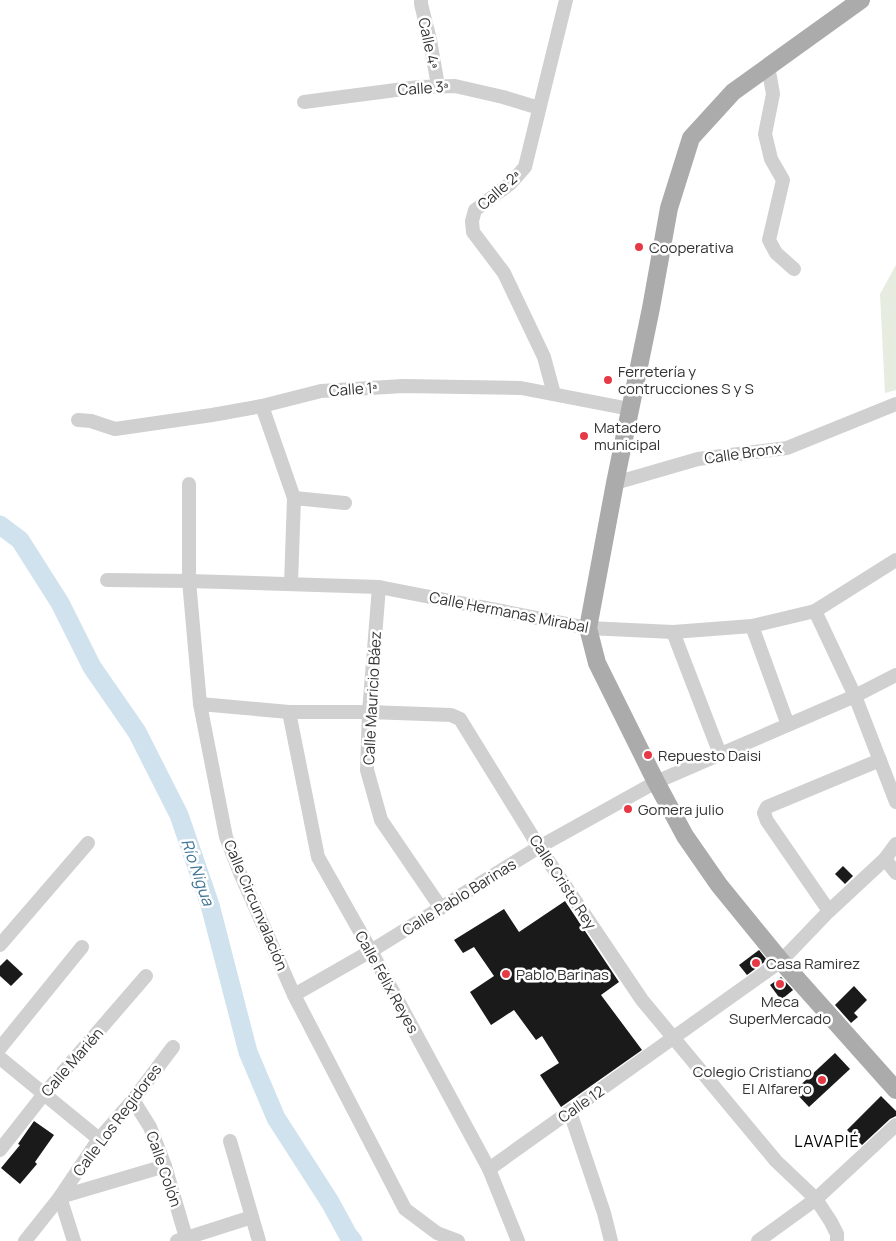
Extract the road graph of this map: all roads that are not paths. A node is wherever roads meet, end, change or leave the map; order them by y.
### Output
1 (421, 0) edge
2 (566, 0) edge
3 (861, 0) edge
4 (768, 66) junction
5 (438, 86) junction
6 (304, 102) dead end
7 (539, 108) junction
8 (794, 269) dead end
9 (554, 394) junction
10 (896, 404) edge
11 (262, 406) junction
12 (630, 410) junction
13 (78, 420) dead end
14 (615, 483) junction
15 (189, 484) dead end
16 (294, 498) junction
17 (345, 503) dead end
18 (896, 560) edge
19 (107, 580) dead end
20 (189, 581) junction
21 (291, 584) junction
22 (379, 587) junction
23 (815, 612) junction
24 (752, 626) junction
25 (588, 628) junction
26 (673, 632) junction
27 (896, 675) edge
28 (855, 696) junction
29 (200, 704) junction
30 (289, 712) junction
31 (370, 712) junction
32 (788, 725) junction
33 (720, 754) junction
34 (880, 760) junction
35 (656, 782) junction
36 (896, 802) edge
37 (88, 844) dead end
38 (896, 844) edge
39 (539, 847) junction
40 (885, 859) junction
41 (896, 872) edge
42 (441, 908) junction
43 (829, 911) junction
44 (0, 945) edge
45 (82, 947) dead end
46 (371, 951) junction
47 (781, 962) junction
48 (146, 976) dead end
49 (294, 995) junction
50 (673, 1038) junction
51 (173, 1047) dead end
52 (0, 1048) edge
53 (0, 1058) edge
54 (896, 1090) edge
55 (44, 1094) junction
56 (133, 1100) junction
57 (570, 1112) junction
58 (896, 1125) edge
59 (98, 1139) junction
60 (230, 1141) dead end
61 (0, 1150) edge
62 (165, 1166) junction
63 (488, 1169) junction
64 (60, 1197) junction
65 (816, 1199) junction
66 (252, 1217) junction
67 (184, 1240) edge
68 (25, 1241) edge
69 (74, 1241) edge
70 (259, 1241) edge
71 (458, 1241) edge
72 (518, 1241) edge
73 (611, 1241) edge
74 (758, 1241) edge
75 (837, 1241) edge

1 - 5 street, Calle 4ª
2 - 7 street, Calle 2ª
3 - 4 main road
4 - 8 street
4 - 12 main road
5 - 6 street, Calle 3ª
5 - 7 street, Calle 3ª
7 - 9 street, Calle 2ª
9 - 11 street, Calle 1ª
9 - 12 street, Calle 1ª
10 - 14 street, Calle Bronx
11 - 13 street, Calle 1ª
11 - 16 street
12 - 14 main road
14 - 25 main road
15 - 20 street, Calle Circunvalación
16 - 17 street
16 - 21 street
18 - 23 street, Calle Hermanas Mirabal
19 - 20 street, Calle Hermanas Mirabal
20 - 21 street, Calle Hermanas Mirabal
20 - 29 street, Calle Circunvalación
21 - 22 street, Calle Hermanas Mirabal
22 - 25 street, Calle Hermanas Mirabal
22 - 31 street, Calle Mauricio Báez
23 - 24 street, Calle Hermanas Mirabal
23 - 28 street
24 - 26 street, Calle Hermanas Mirabal
24 - 32 street
25 - 26 street, Calle Hermanas Mirabal
25 - 35 main road
26 - 33 street
27 - 28 street, Calle Pablo Barinas
28 - 32 street, Calle Pablo Barinas
28 - 34 street
29 - 30 street, Calle Cristo Rey
29 - 49 street, Calle Circunvalación
30 - 31 street, Calle Cristo Rey
30 - 46 street, Calle Félix Reyes
31 - 39 street, Calle Cristo Rey
31 - 42 street, Calle Mauricio Báez
32 - 33 street, Calle Pablo Barinas
33 - 35 street, Calle Pablo Barinas
34 - 36 street
34 - 43 street
35 - 39 street, Calle Pablo Barinas
35 - 47 main road
37 - 44 street
38 - 40 street, Calle 12
39 - 42 street, Calle Pablo Barinas
39 - 50 street, Calle Cristo Rey
40 - 41 street
40 - 43 street, Calle 12
42 - 46 street, Calle Pablo Barinas
43 - 47 street, Calle 12
45 - 52 street
46 - 49 street, Calle Pablo Barinas
46 - 63 street, Calle Félix Reyes
47 - 50 street, Calle 12
47 - 54 main road
48 - 55 street, Calle Marién
49 - 71 street, Calle Circunvalación
50 - 57 street, Calle 12
50 - 65 street, Calle Cristo Rey
51 - 56 street, Calle Los Regidores
53 - 55 street
55 - 59 street
55 - 61 street, Calle Marién
56 - 59 street, Calle Los Regidores
56 - 62 street, Calle Colón
57 - 63 street, Calle 12
57 - 73 street
58 - 65 street
59 - 64 street, Calle Los Regidores
60 - 66 street
62 - 64 street
62 - 67 street, Calle Colón
63 - 72 street, Calle Félix Reyes
64 - 68 street, Calle Los Regidores
64 - 69 street
65 - 74 street
65 - 75 street, Calle Cristo Rey
66 - 67 street
66 - 70 street

